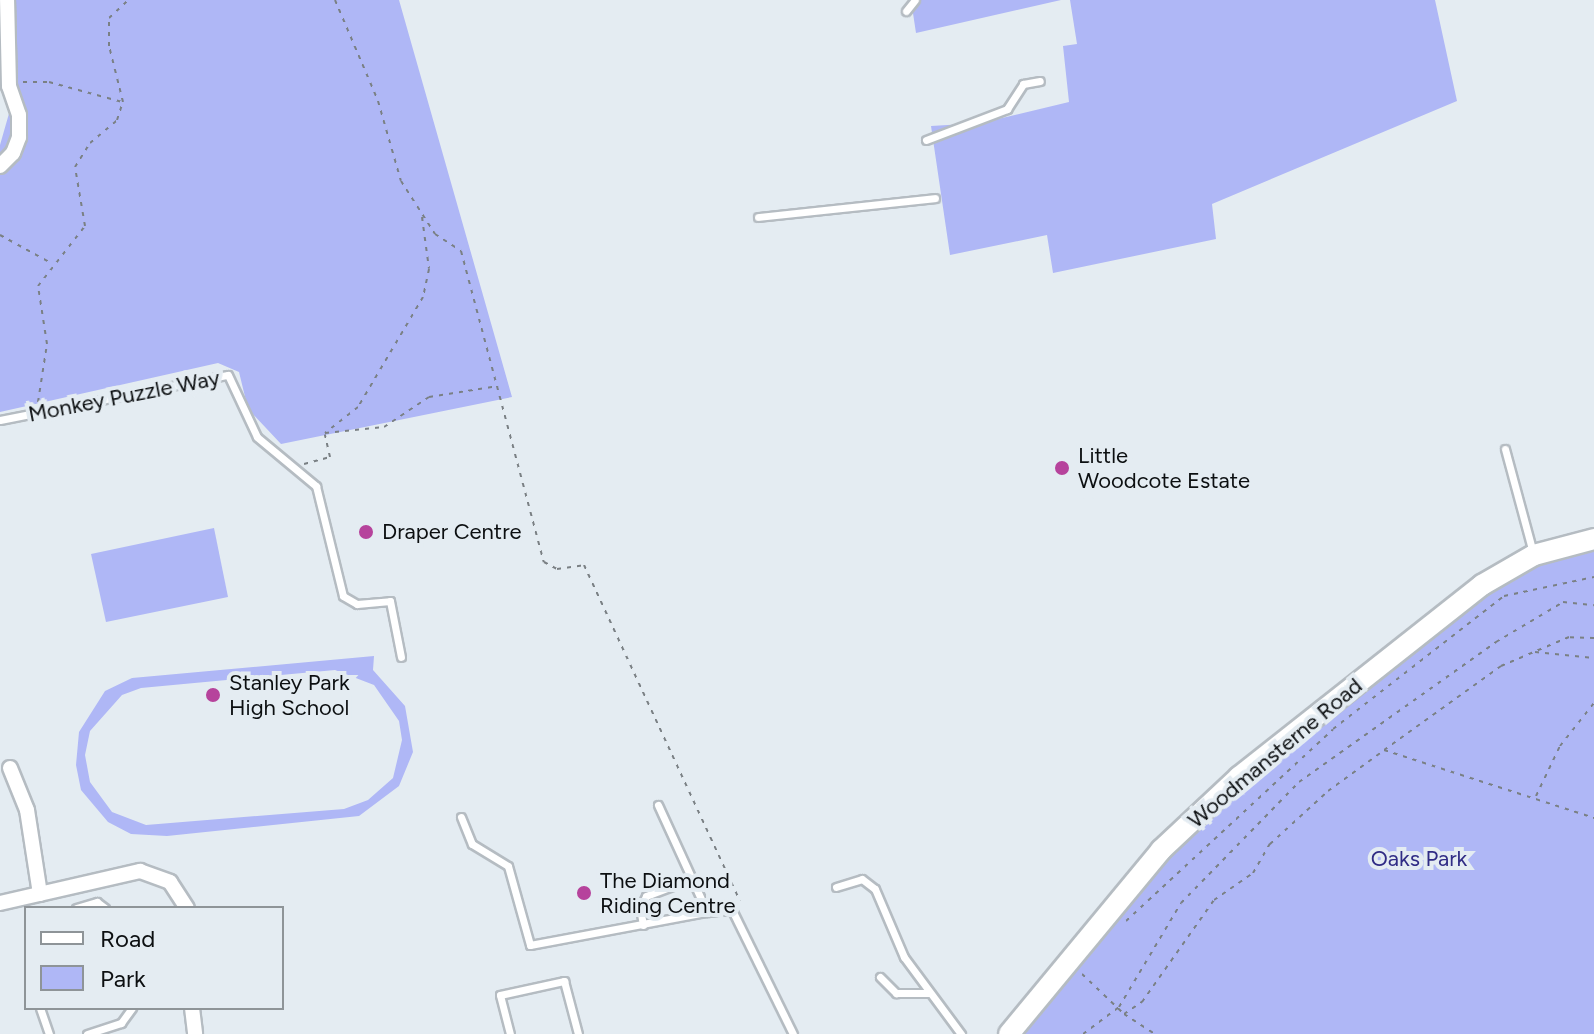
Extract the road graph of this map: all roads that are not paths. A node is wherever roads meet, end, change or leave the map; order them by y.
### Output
1 (7, 0) edge
2 (915, 0) edge
3 (906, 11) dead end
4 (1040, 81) dead end
5 (4, 87) edge
6 (926, 140) dead end
7 (0, 166) edge
8 (935, 198) dead end
9 (758, 217) dead end
10 (0, 420) edge
11 (1505, 449) dead end
12 (1594, 539) edge
13 (1534, 555) junction
14 (401, 657) dead end
15 (10, 768) dead end
16 (658, 805) dead end
17 (461, 817) dead end
18 (691, 879) junction
19 (836, 887) dead end
20 (40, 894) junction
21 (0, 903) edge
22 (83, 906) edge
23 (102, 906) edge
24 (186, 906) edge
25 (707, 912) junction
26 (643, 925) junction
27 (880, 977) dead end
28 (929, 993) junction
29 (41, 1010) edge
30 (131, 1010) edge
31 (192, 1010) edge
32 (49, 1034) edge
33 (87, 1034) edge
34 (195, 1034) edge
35 (510, 1034) edge
36 (578, 1034) edge
37 (793, 1034) edge
38 (961, 1034) edge
39 (1009, 1034) edge

1 - 5 street
2 - 3 lane
4 - 6 lane
5 - 7 street
8 - 9 lane
10 - 14 lane, Monkey Puzzle Way
11 - 13 lane
12 - 13 main road, Woodmansterne Road
13 - 39 main road, Woodmansterne Road
15 - 20 street
16 - 18 lane
17 - 26 lane
18 - 25 lane
18 - 26 lane
19 - 28 lane
20 - 21 street
20 - 24 street
22 - 23 lane
25 - 26 lane
25 - 37 lane
27 - 28 lane
28 - 38 lane
29 - 32 lane
30 - 33 lane
31 - 34 street
35 - 36 lane

